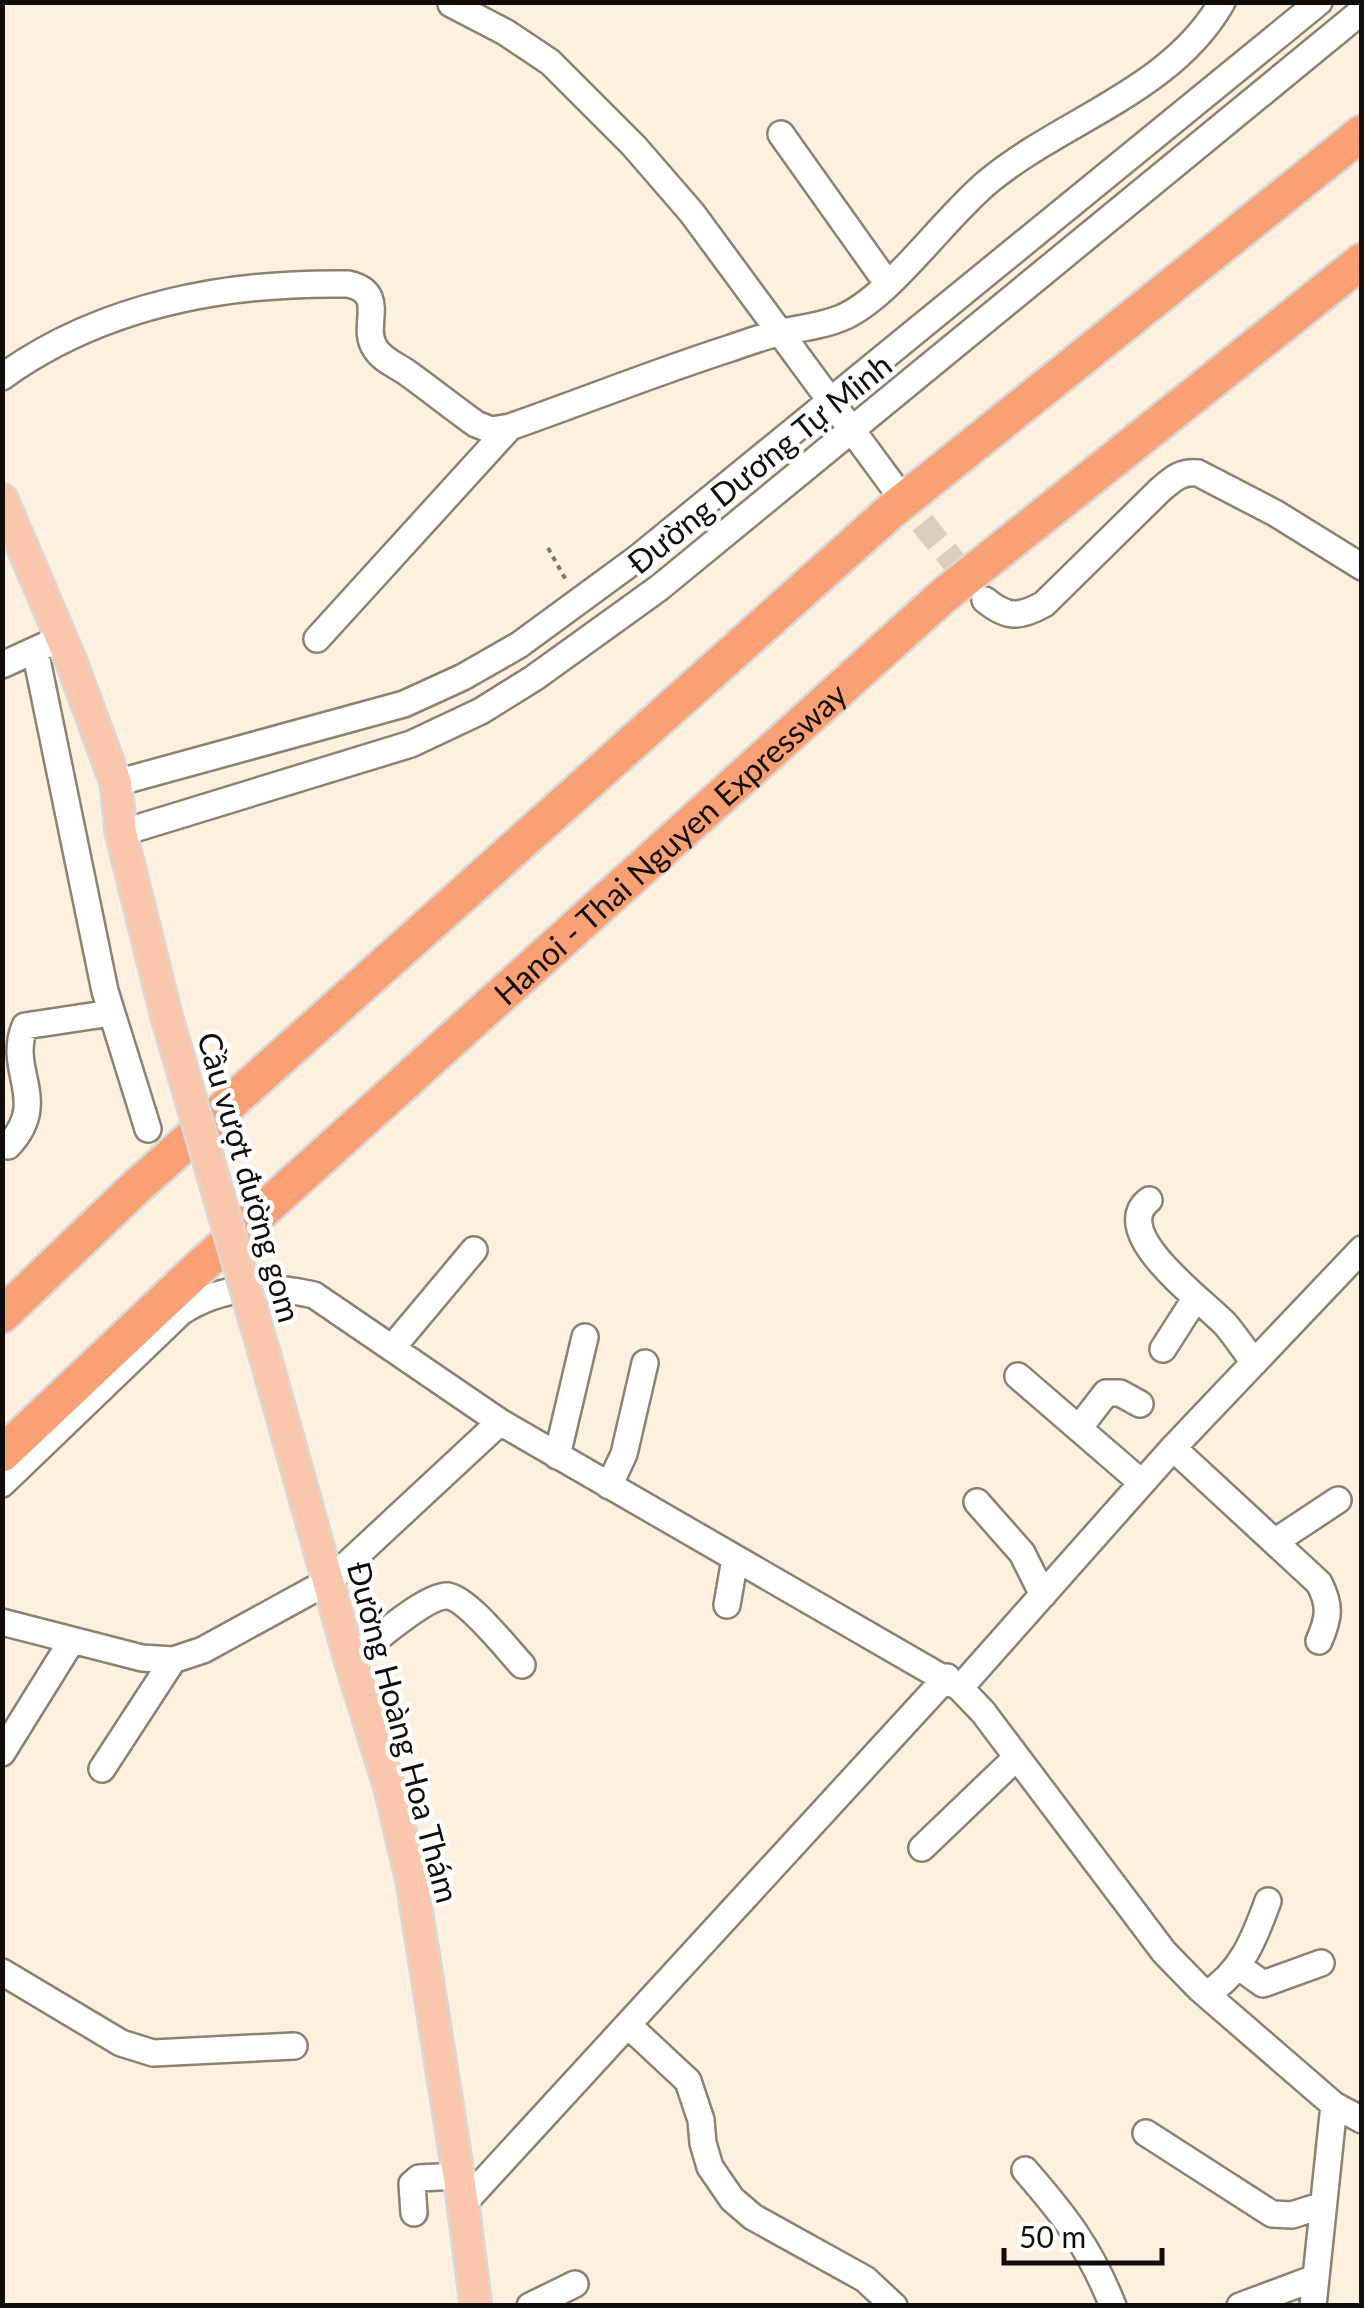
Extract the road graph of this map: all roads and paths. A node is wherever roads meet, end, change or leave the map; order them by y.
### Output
1 (1222, 2) edge
2 (1319, 2) edge
3 (451, 4) edge
4 (1362, 12) edge
5 (1362, 133) edge
6 (781, 134) dead end
7 (1362, 261) edge
8 (887, 283) junction
9 (779, 332) junction
10 (2, 377) edge
11 (830, 401) junction
12 (510, 427) junction
13 (852, 430) junction
14 (899, 494) tunnel mouth
15 (2, 499) edge
16 (548, 548) dead end
17 (1362, 567) edge
18 (985, 600) tunnel mouth
19 (578, 602) junction
20 (317, 639) dead end
21 (48, 644) junction
22 (2, 665) edge
23 (116, 783) junction
24 (121, 833) junction
25 (111, 1013) junction
26 (148, 1128) dead end
27 (8, 1146) dead end
28 (1149, 1200) dead end
29 (1362, 1248) edge
30 (474, 1250) dead end
31 (1195, 1299) junction
32 (2, 1315) edge
33 (585, 1338) dead end
34 (392, 1348) junction
35 (1163, 1349) dead end
36 (266, 1359) joint
37 (644, 1363) dead end
38 (1254, 1363) junction
39 (1018, 1376) dead end
40 (1140, 1404) dead end
41 (500, 1422) junction
42 (1079, 1428) junction
43 (1173, 1448) junction
44 (2, 1454) edge
45 (557, 1456) junction
46 (1142, 1483) junction
47 (2, 1484) edge
48 (609, 1486) junction
49 (1338, 1500) dead end
50 (977, 1502) dead end
51 (1276, 1541) junction
52 (734, 1560) junction
53 (329, 1580) junction
54 (1043, 1595) junction
55 (727, 1605) dead end
56 (2, 1622) edge
57 (1320, 1641) dead end
58 (70, 1642) junction
59 (173, 1660) junction
60 (350, 1660) junction
61 (522, 1665) dead end
62 (953, 1682) junction
63 (2, 1753) edge
64 (1017, 1758) junction
65 (102, 1769) dead end
66 (922, 1848) dead end
67 (1268, 1901) dead end
68 (1321, 1964) dead end
69 (1238, 1966) junction
70 (2, 1972) edge
71 (1206, 1994) junction
72 (628, 2025) junction
73 (294, 2046) dead end
74 (1334, 2105) junction
75 (1362, 2120) edge
76 (1146, 2133) dead end
77 (1025, 2170) dead end
78 (461, 2190) junction
79 (1323, 2205) junction
80 (414, 2214) dead end
81 (1314, 2278) junction
82 (575, 2284) dead end
83 (476, 2306) edge
84 (530, 2306) edge
85 (894, 2306) edge
86 (1112, 2306) edge
87 (1240, 2306) edge
88 (1312, 2306) edge

1 - 8 street
2 - 11 street, Đường Dương Tự Minh
3 - 9 street
4 - 13 street, Đường Dương Tự Minh
5 - 32 highway
6 - 8 street
7 - 44 highway, Hanoi - Thai Nguyen Expressway
8 - 9 street
9 - 11 street
9 - 12 street
10 - 12 street
11 - 13 street
11 - 19 street, Đường Dương Tự Minh
12 - 20 street
13 - 14 street
13 - 24 street, Đường Dương Tự Minh
15 - 21 main road
16 - 19 path
17 - 18 street
19 - 23 street, Đường Dương Tự Minh
21 - 22 street
21 - 23 main road
21 - 25 street
23 - 24 main road
24 - 36 main road, Cầu vượt đường gom, bridge
25 - 26 street
25 - 27 street
28 - 31 street
29 - 38 street
30 - 34 street
31 - 35 street
31 - 38 street
33 - 45 street
34 - 41 street
34 - 47 street
36 - 53 main road, Đường Hoàng Hoa Thám
37 - 48 street
38 - 43 street
39 - 42 street
40 - 42 street
41 - 45 street
41 - 53 street
42 - 46 street
43 - 46 street
43 - 51 street
45 - 48 street
46 - 54 street
48 - 52 street
49 - 51 street
50 - 54 street
51 - 57 street
52 - 55 street
52 - 62 street
53 - 59 street
53 - 60 main road, Đường Hoàng Hoa Thám
54 - 62 street
56 - 58 street
58 - 59 street
58 - 63 street
59 - 65 street
60 - 61 street
60 - 78 main road, Đường Hoàng Hoa Thám
62 - 64 street
62 - 72 street
64 - 66 street
64 - 71 street
67 - 69 street
68 - 69 street
69 - 71 street
70 - 73 street
71 - 74 street
72 - 78 street
72 - 85 street
74 - 75 street
74 - 79 street
76 - 79 street
77 - 86 street
78 - 80 street
78 - 83 main road, Đường Hoàng Hoa Thám
79 - 81 street
81 - 87 street
81 - 88 street
82 - 84 street

